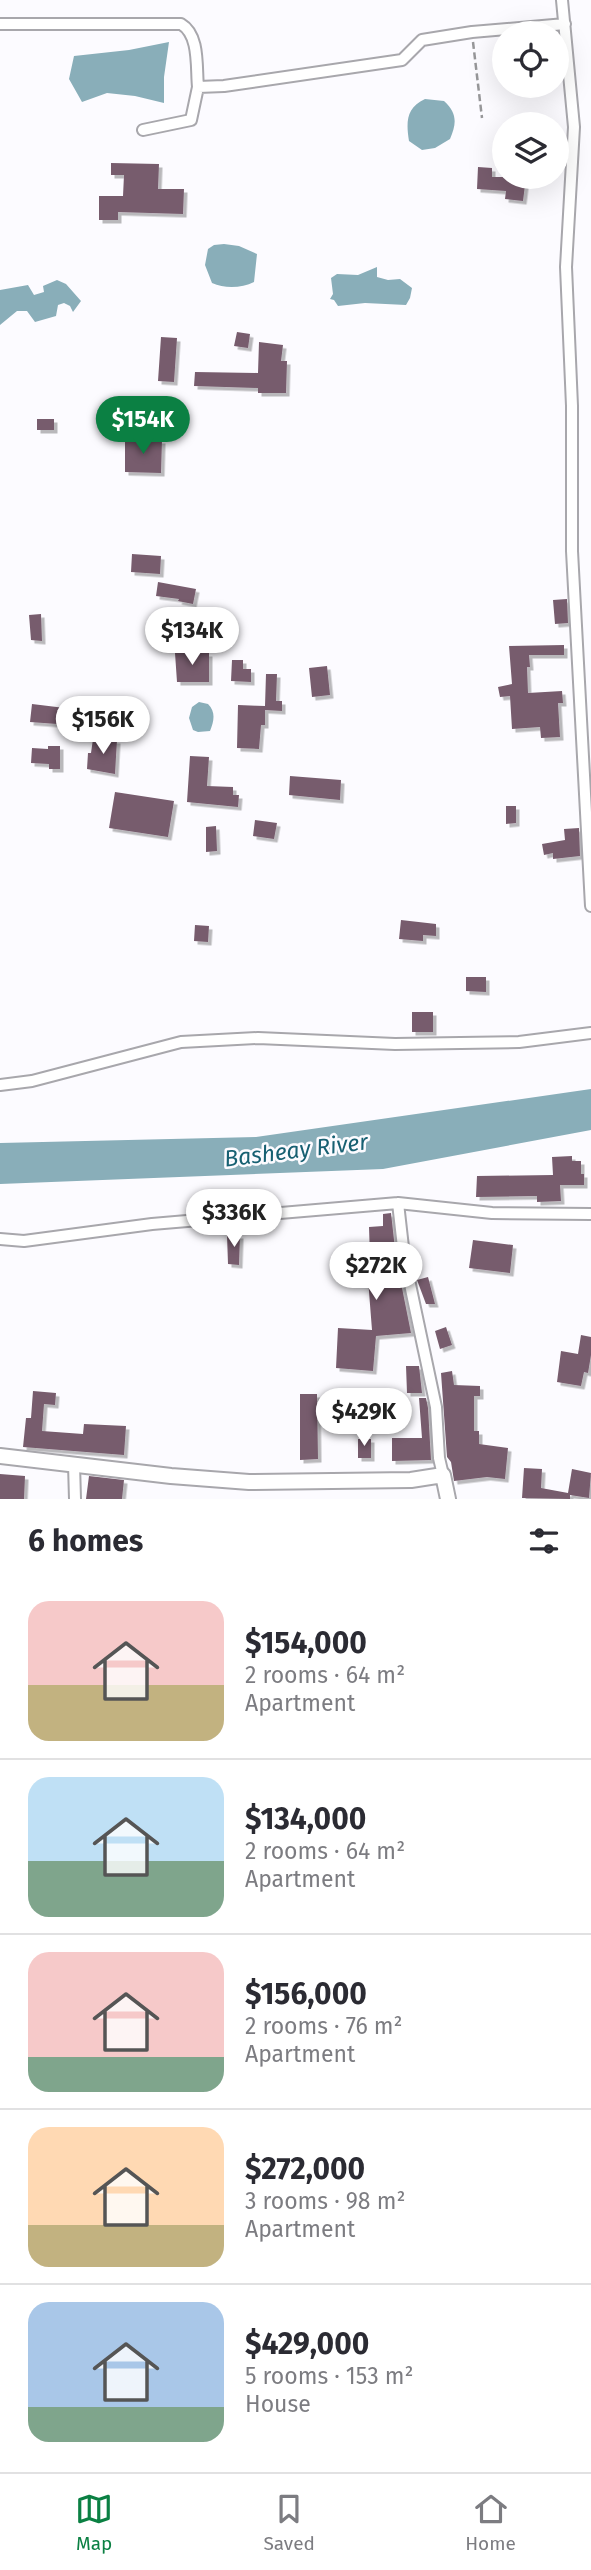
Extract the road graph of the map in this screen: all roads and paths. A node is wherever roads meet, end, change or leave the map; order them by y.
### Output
1 (562, 0) edge
2 (565, 21) edge
3 (0, 24) edge
4 (492, 30) edge
5 (472, 32) junction
6 (569, 70) edge
7 (198, 88) junction
8 (482, 118) dead end
9 (143, 130) dead end
10 (591, 906) edge
11 (591, 1033) edge
12 (0, 1085) edge
13 (398, 1203) junction
14 (591, 1214) edge
15 (0, 1239) edge
16 (0, 1455) edge
17 (74, 1464) junction
18 (443, 1475) junction
19 (75, 1499) edge
20 (448, 1499) edge

1 - 2 street
3 - 7 street
4 - 5 street
5 - 7 street
5 - 8 path
6 - 10 street
7 - 9 street
11 - 12 street
13 - 14 street
13 - 15 street
13 - 18 street
16 - 17 street
17 - 18 street
17 - 19 street
18 - 20 street

